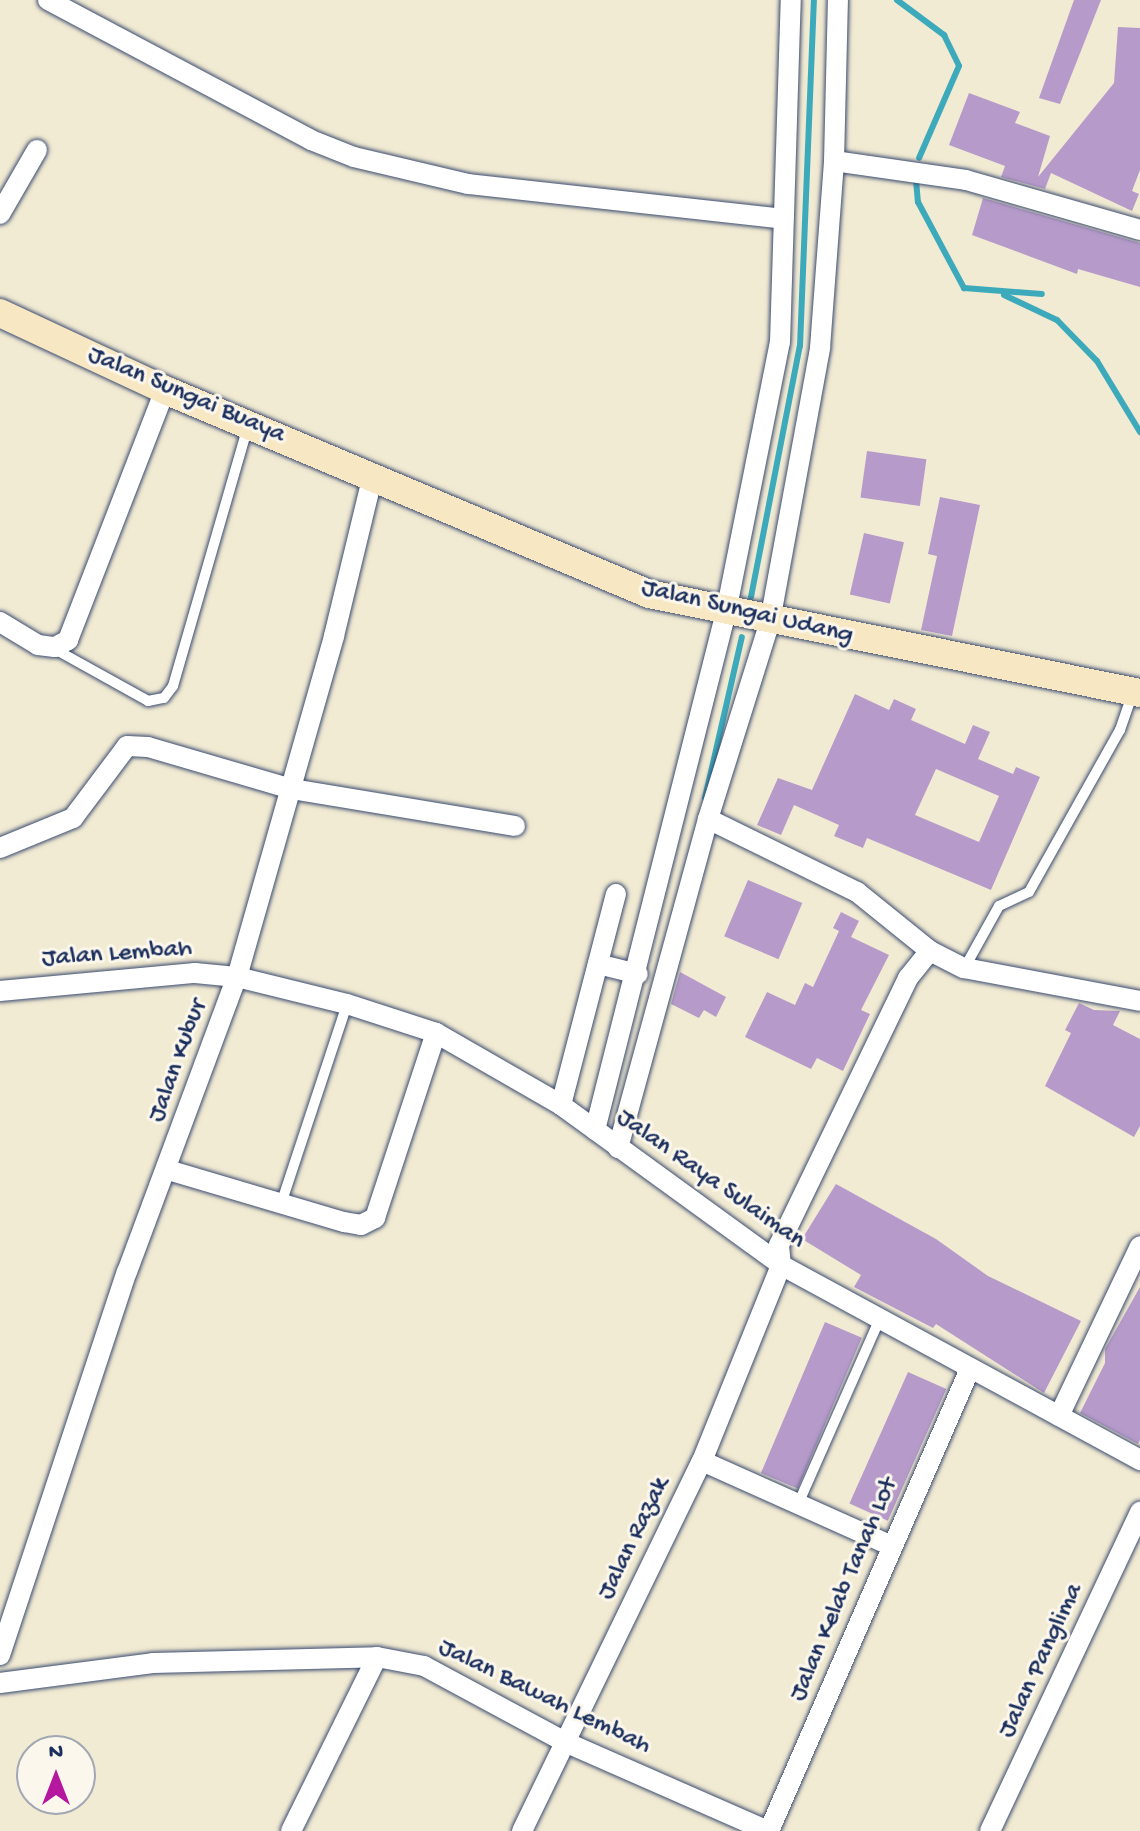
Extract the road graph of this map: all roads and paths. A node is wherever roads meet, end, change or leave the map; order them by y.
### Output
1 (48, 0) edge
2 (791, 0) edge
3 (838, 0) edge
4 (37, 150) dead end
5 (834, 161) junction
6 (0, 214) edge
7 (783, 219) junction
8 (1140, 230) edge
9 (0, 313) edge
10 (165, 390) junction
11 (249, 424) junction
12 (373, 475) junction
13 (726, 612) junction
14 (770, 621) junction
15 (0, 622) edge
16 (49, 646) junction
17 (1137, 692) edge
18 (292, 789) junction
19 (708, 819) junction
20 (515, 826) dead end
21 (0, 848) edge
22 (616, 894) dead end
23 (930, 951) junction
24 (598, 964) junction
25 (964, 968) junction
26 (638, 974) junction
27 (237, 977) junction
28 (0, 991) edge
29 (1140, 1001) edge
30 (347, 1004) junction
31 (436, 1033) junction
32 (561, 1105) junction
33 (595, 1130) junction
34 (618, 1148) junction
35 (168, 1170) junction
36 (281, 1204) junction
37 (1140, 1246) edge
38 (781, 1265) junction
39 (880, 1318) junction
40 (969, 1371) junction
41 (1059, 1416) junction
42 (1140, 1460) edge
43 (702, 1461) junction
44 (799, 1502) junction
45 (1140, 1512) edge
46 (892, 1546) junction
47 (0, 1655) edge
48 (377, 1657) junction
49 (0, 1683) edge
50 (565, 1742) junction
51 (291, 1831) edge
52 (522, 1831) edge
53 (768, 1831) edge
54 (990, 1831) edge

1 - 7 street
2 - 7 street
3 - 5 street
4 - 6 street
5 - 8 street
5 - 14 street
7 - 13 street
9 - 10 street, Jalan Sungai Buaya
10 - 11 street, Jalan Sungai Buaya
10 - 16 street
11 - 12 street, Jalan Sungai Buaya
11 - 16 lane
12 - 13 street, Jalan Sungai Udang
12 - 18 street, Jalan Kubur
13 - 14 street, Jalan Sungai Udang
13 - 26 street
14 - 17 street, Jalan Sungai Udang
14 - 19 street
15 - 16 street
17 - 25 lane
18 - 20 street
18 - 21 street
18 - 27 street, Jalan Kubur
19 - 23 street
19 - 34 street
22 - 24 street
23 - 25 street
23 - 38 street, Jalan Razak
24 - 26 street
24 - 32 street
25 - 29 street
26 - 33 street
27 - 28 street, Jalan Lembah
27 - 30 street, Jalan Raya Sulaiman
27 - 35 street, Jalan Kubur
30 - 31 street, Jalan Raya Sulaiman
30 - 36 lane
31 - 32 street, Jalan Raya Sulaiman
31 - 36 street
32 - 33 street, Jalan Raya Sulaiman
33 - 34 street, Jalan Raya Sulaiman
34 - 38 street, Jalan Raya Sulaiman
35 - 36 street
35 - 47 street, Jalan Kubur
37 - 41 street
38 - 39 street, Jalan Raya Sulaiman
38 - 43 street, Jalan Razak
39 - 40 street, Jalan Raya Sulaiman
39 - 44 lane
40 - 41 street, Jalan Raya Sulaiman
40 - 46 street, Jalan Kelab Tanah Lot
41 - 42 street, Jalan Raya Sulaiman
43 - 44 street
43 - 50 street, Jalan Razak
44 - 46 street
45 - 54 street, Jalan Panglima
46 - 53 street, Jalan Kelab Tanah Lot
48 - 49 street, Jalan Bawah Lembah
48 - 50 street, Jalan Bawah Lembah
48 - 51 street
50 - 52 street, Jalan Razak
50 - 53 street, Jalan Bawah Lembah

